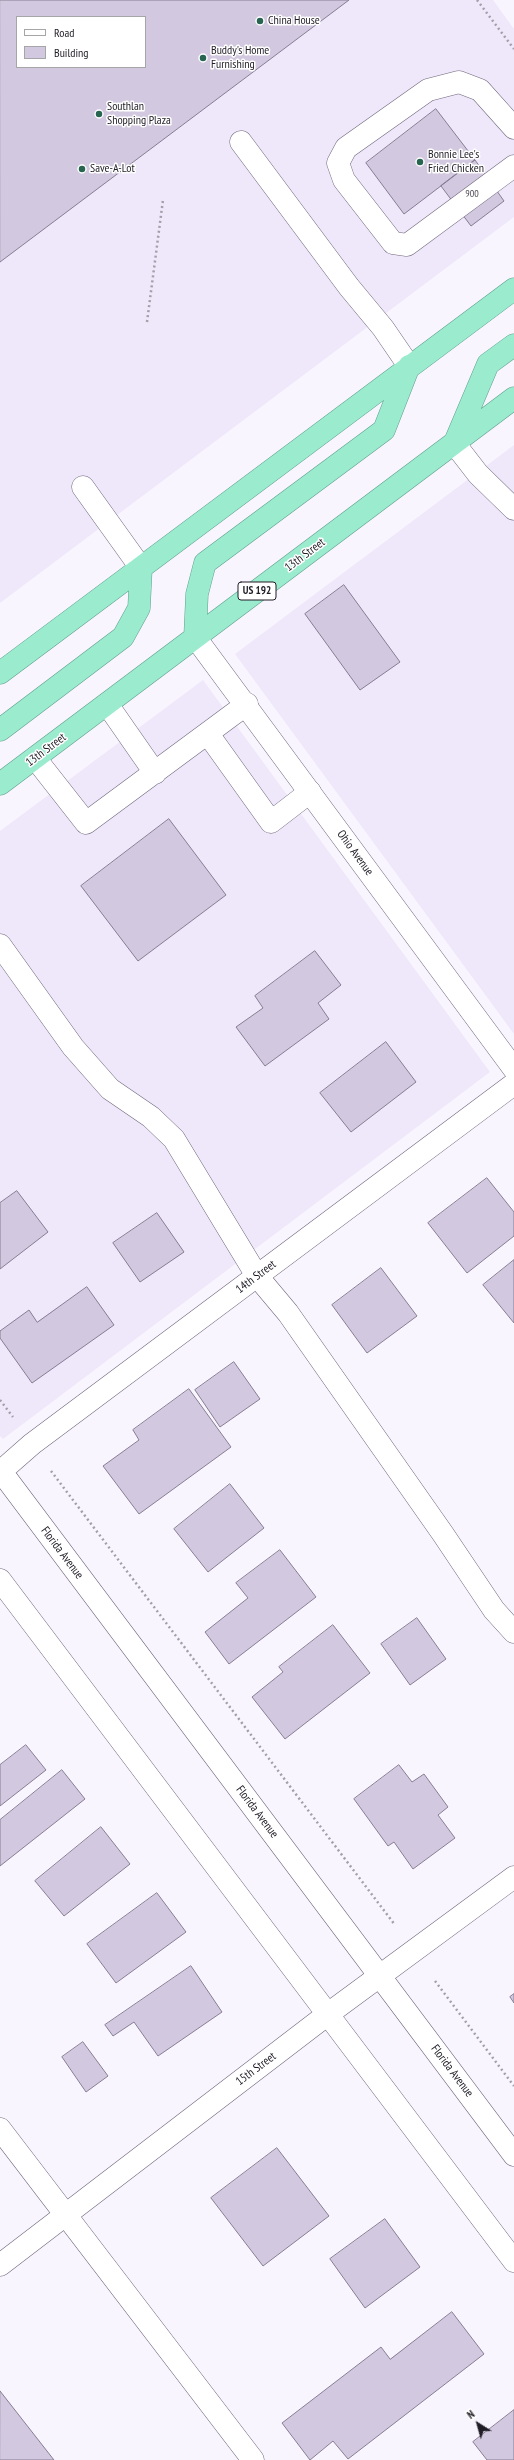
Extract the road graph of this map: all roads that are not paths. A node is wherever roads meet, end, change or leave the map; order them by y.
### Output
1 (514, 128) edge
2 (240, 142) dead end
3 (514, 166) edge
4 (514, 289) edge
5 (514, 345) edge
6 (409, 366) junction
7 (514, 398) edge
8 (454, 443) junction
9 (83, 487) dead end
10 (514, 509) edge
11 (141, 568) junction
12 (195, 637) junction
13 (0, 673) edge
14 (107, 704) junction
15 (246, 704) junction
16 (0, 730) edge
17 (208, 734) junction
18 (35, 758) junction
19 (155, 773) junction
20 (0, 784) edge
21 (310, 792) junction
22 (0, 945) edge
23 (514, 1069) edge
24 (514, 1084) edge
25 (257, 1276) junction
26 (0, 1471) edge
27 (0, 1580) edge
28 (514, 1632) edge
29 (514, 1877) edge
30 (380, 1976) junction
31 (328, 2014) junction
32 (0, 2128) edge
33 (514, 2155) edge
34 (65, 2215) junction
35 (514, 2261) edge
36 (0, 2265) edge
37 (253, 2460) edge

1 - 3 street
2 - 6 street
4 - 6 highway
5 - 8 highway
6 - 11 highway
6 - 12 highway
7 - 8 highway, 13th Street / US 192
8 - 10 street
8 - 12 highway, 13th Street / US 192
9 - 11 street
11 - 13 highway
11 - 16 highway
12 - 14 highway, 13th Street / US 192
12 - 15 street, Ohio Avenue
14 - 18 highway, 13th Street / US 192
14 - 19 street
15 - 17 street
15 - 21 street, Ohio Avenue
17 - 19 street
17 - 21 street
18 - 19 street
18 - 20 highway, 13th Street / US 192
21 - 23 street, Ohio Avenue
22 - 25 street
24 - 25 street, 14th Street
25 - 26 street, 14th Street
25 - 28 street
26 - 30 street, Florida Avenue
27 - 31 street
29 - 30 street, 15th Street
30 - 31 street, 15th Street
30 - 33 street, Florida Avenue
31 - 34 street, 15th Street
31 - 35 street
32 - 34 street
34 - 36 street, 15th Street
34 - 37 street

